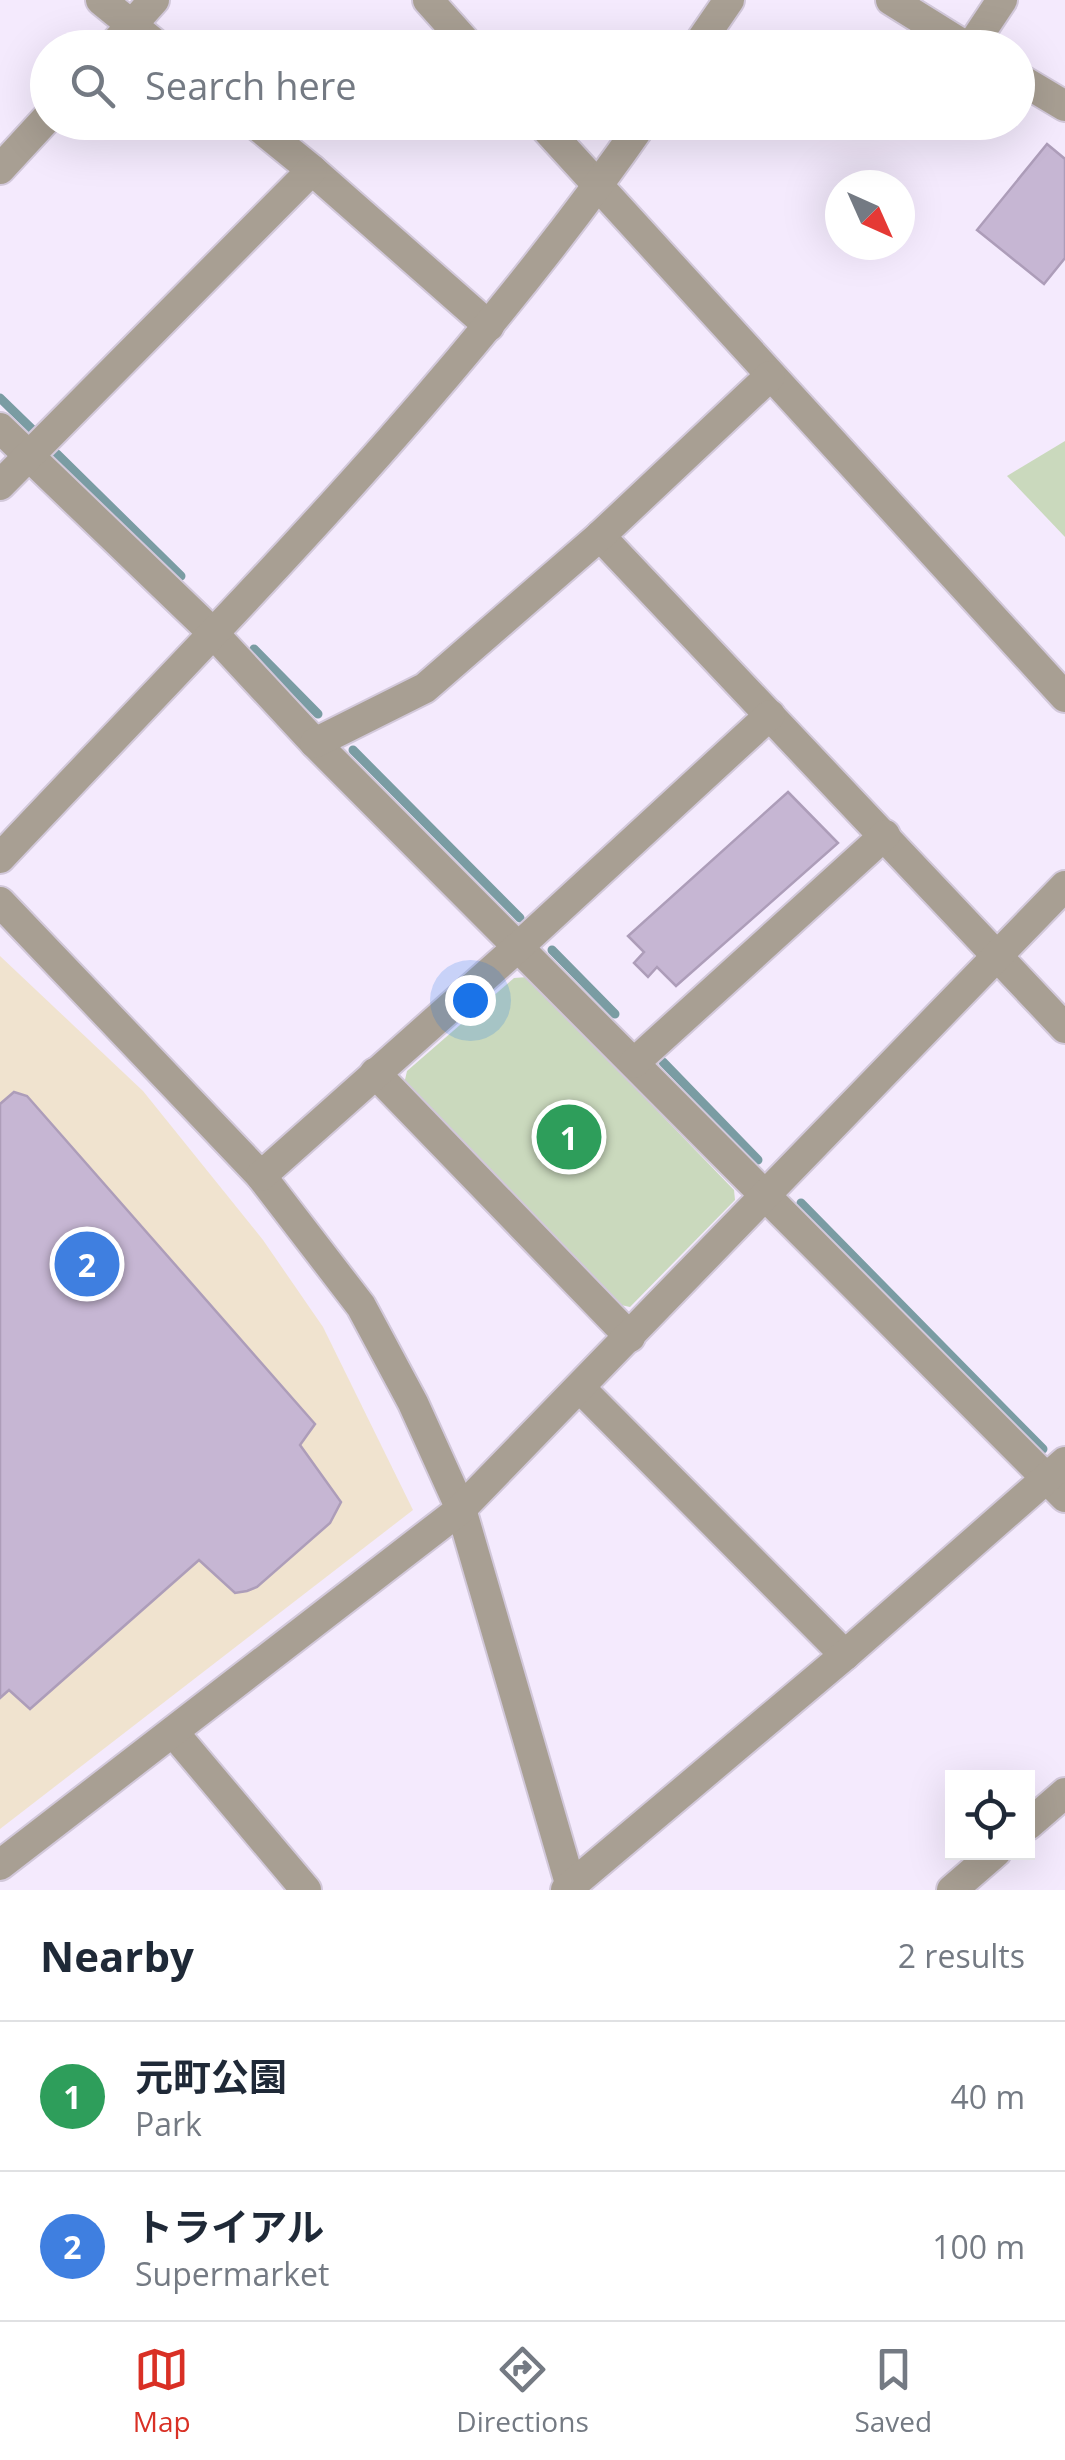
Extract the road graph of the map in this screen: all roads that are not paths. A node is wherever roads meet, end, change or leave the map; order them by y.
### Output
1 (101, 0) edge
2 (154, 0) edge
3 (428, 0) edge
4 (729, 0) edge
5 (891, 0) edge
6 (1002, 0) edge
7 (132, 24) junction
8 (127, 30) edge
9 (139, 30) edge
10 (455, 30) edge
11 (708, 30) edge
12 (940, 30) edge
13 (981, 30) edge
14 (1035, 88) edge
15 (1065, 106) edge
16 (30, 137) edge
17 (275, 140) edge
18 (557, 140) edge
19 (631, 140) edge
20 (0, 170) edge
21 (312, 170) junction
22 (599, 186) junction
23 (489, 326) junction
24 (770, 376) junction
25 (0, 428) edge
26 (29, 456) junction
27 (0, 485) edge
28 (600, 536) junction
29 (212, 632) junction
30 (1065, 698) edge
31 (770, 714) junction
32 (315, 743) junction
33 (885, 835) junction
34 (0, 858) edge
35 (1065, 886) edge
36 (0, 902) edge
37 (517, 948) junction
38 (998, 955) junction
39 (1065, 1028) edge
40 (634, 1063) junction
41 (376, 1073) junction
42 (261, 1176) junction
43 (764, 1196) junction
44 (630, 1337) junction
45 (580, 1389) junction
46 (1059, 1479) edge
47 (461, 1510) junction
48 (845, 1655) junction
49 (172, 1732) junction
50 (1063, 1800) edge
51 (1035, 1821) edge
52 (987, 1860) edge
53 (0, 1865) edge
54 (300, 1888) edge
55 (570, 1889) edge
56 (952, 1890) edge

1 - 7 street
2 - 7 street
3 - 10 street
4 - 11 street
5 - 12 street
6 - 13 street
7 - 8 street
7 - 9 street
14 - 15 street
16 - 20 street
17 - 21 street
18 - 22 street
19 - 22 street
21 - 23 street
21 - 26 street
22 - 23 street
22 - 24 street
23 - 29 street
24 - 28 street
24 - 30 street
25 - 26 street
26 - 27 street
26 - 29 street
28 - 31 street
28 - 32 street
29 - 32 street
29 - 34 street
31 - 33 street
31 - 37 street
32 - 37 street
33 - 38 street
33 - 40 street
35 - 38 street
36 - 42 street
37 - 40 street
37 - 41 street
38 - 39 street
38 - 43 street
40 - 43 street
41 - 42 street
41 - 44 street
42 - 47 street
43 - 44 street
43 - 46 street
44 - 45 street
45 - 47 street
45 - 48 street
46 - 48 street
47 - 49 street
47 - 55 street
48 - 55 street
49 - 53 street
49 - 54 street
50 - 51 street
52 - 56 street

